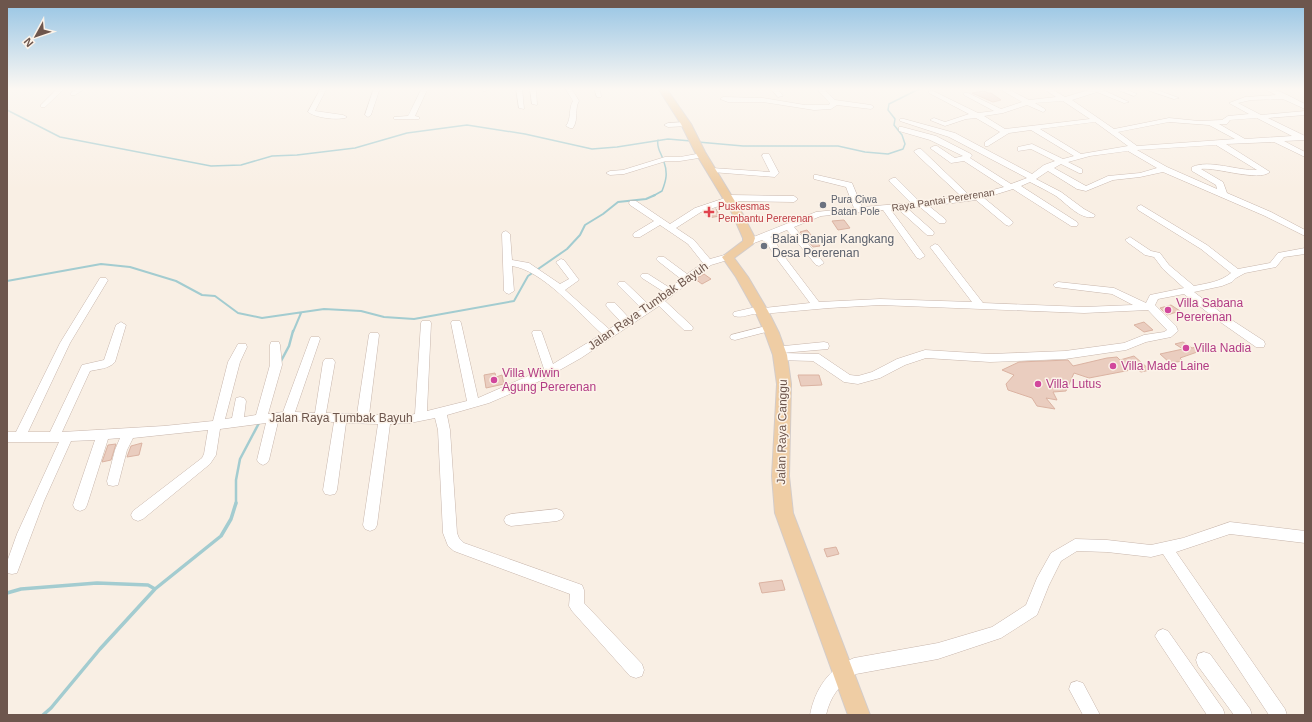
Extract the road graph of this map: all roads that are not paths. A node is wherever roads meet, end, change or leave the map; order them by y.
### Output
1 (573, 122) edge
2 (908, 122) edge
3 (937, 122) edge
4 (950, 122) edge
5 (988, 122) edge
6 (1084, 122) edge
7 (1099, 122) edge
8 (1161, 122) edge
9 (1183, 122) edge
10 (1209, 122) junction
11 (1224, 122) edge
12 (1268, 122) edge
13 (946, 123) junction
14 (686, 124) joint
15 (668, 125) dead end
16 (570, 126) dead end
17 (1031, 127) junction
18 (902, 129) dead end
19 (1114, 131) junction
20 (1005, 132) junction
21 (962, 137) dead end
22 (1276, 139) junction
23 (1303, 139) edge
24 (1244, 141) junction
25 (1218, 143) junction
26 (988, 144) dead end
27 (934, 148) dead end
28 (1132, 148) junction
29 (1021, 149) dead end
30 (918, 151) dead end
31 (702, 155) junction
32 (1305, 155) edge
33 (766, 156) dead end
34 (1079, 156) junction
35 (965, 158) junction
36 (1060, 162) junction
37 (1047, 167) junction
38 (1164, 169) junction
39 (712, 170) junction
40 (1079, 171) dead end
41 (610, 173) dead end
42 (818, 177) dead end
43 (1031, 178) junction
44 (893, 180) dead end
45 (1013, 187) junction
46 (1222, 195) junction
47 (978, 196) junction
48 (968, 198) junction
49 (729, 199) junction
50 (794, 199) dead end
51 (633, 203) dead end
52 (920, 204) junction
53 (901, 207) junction
54 (1141, 208) dead end
55 (886, 209) junction
56 (859, 210) junction
57 (1092, 215) dead end
58 (660, 221) junction
59 (942, 222) dead end
60 (1008, 224) dead end
61 (1074, 224) dead end
62 (788, 226) junction
63 (670, 228) junction
64 (930, 233) dead end
65 (1305, 233) edge
66 (506, 234) dead end
67 (637, 235) dead end
68 (766, 236) junction
69 (748, 238) junction
70 (1130, 240) dead end
71 (935, 247) dead end
72 (1305, 251) edge
73 (920, 256) dead end
74 (728, 257) junction
75 (661, 259) dead end
76 (508, 262) junction
77 (561, 262) dead end
78 (708, 263) junction
79 (819, 263) dead end
80 (1237, 273) junction
81 (645, 276) dead end
82 (688, 279) junction
83 (103, 280) dead end
84 (622, 284) dead end
85 (1058, 285) dead end
86 (559, 289) junction
87 (1189, 290) junction
88 (509, 291) dead end
89 (670, 292) junction
90 (659, 300) junction
91 (611, 305) dead end
92 (816, 306) junction
93 (980, 306) junction
94 (1148, 307) junction
95 (648, 309) junction
96 (761, 310) junction
97 (738, 314) dead end
98 (627, 322) junction
99 (426, 323) dead end
100 (456, 323) dead end
101 (121, 325) dead end
102 (688, 328) dead end
103 (770, 328) junction
104 (537, 333) dead end
105 (608, 334) junction
106 (374, 335) dead end
107 (735, 337) dead end
108 (315, 339) dead end
109 (1260, 344) dead end
110 (275, 345) dead end
111 (824, 346) dead end
112 (242, 347) dead end
113 (779, 354) junction
114 (329, 362) dead end
115 (550, 370) junction
116 (240, 401) dead end
117 (474, 404) junction
118 (440, 413) junction
119 (288, 416) junction
120 (320, 416) junction
121 (421, 417) junction
122 (267, 418) junction
123 (341, 418) junction
124 (362, 419) junction
125 (384, 420) junction
126 (238, 422) junction
127 (216, 425) junction
128 (129, 433) junction
129 (103, 435) junction
130 (54, 436) junction
131 (7, 437) edge
132 (20, 437) junction
133 (67, 437) junction
134 (263, 460) dead end
135 (113, 481) dead end
136 (330, 490) dead end
137 (80, 505) dead end
138 (138, 515) dead end
139 (557, 515) dead end
140 (511, 520) dead end
141 (370, 525) dead end
142 (1305, 537) edge
143 (1170, 555) dead end
144 (12, 568) dead end
145 (1163, 636) dead end
146 (1204, 660) dead end
147 (636, 670) dead end
148 (843, 672) junction
149 (1077, 689) dead end
150 (818, 715) edge
151 (859, 715) edge
152 (1092, 715) edge
153 (1217, 715) edge
154 (1244, 715) edge
155 (1279, 715) edge

1 - 16 street
2 - 43 street
3 - 13 street
4 - 13 street
5 - 20 street
6 - 17 street
7 - 19 street
8 - 19 street
9 - 10 street
10 - 11 street
10 - 24 street
12 - 23 street
13 - 21 street
14 - 15 street
14 - 31 main road
17 - 20 street
17 - 34 street
18 - 35 street
19 - 28 street
20 - 26 street
22 - 23 street, Raya Pantai Pererenan
22 - 24 street, Raya Pantai Pererenan
22 - 32 street
24 - 25 street, Raya Pantai Pererenan
25 - 28 street, Raya Pantai Pererenan
25 - 46 street
27 - 35 street
28 - 34 street, Raya Pantai Pererenan
28 - 38 street
29 - 36 street
30 - 48 street
31 - 39 main road
31 - 41 street
33 - 39 street
34 - 36 street, Raya Pantai Pererenan
35 - 45 street
36 - 37 street, Raya Pantai Pererenan
36 - 40 street
37 - 38 street
37 - 43 street, Raya Pantai Pererenan
38 - 46 street
39 - 49 main road
42 - 56 street
43 - 45 street, Raya Pantai Pererenan
43 - 57 street
44 - 52 street
45 - 47 street, Raya Pantai Pererenan
45 - 61 street
46 - 65 street
47 - 48 street, Raya Pantai Pererenan
47 - 60 street
48 - 52 street, Raya Pantai Pererenan
49 - 50 street
49 - 63 street
49 - 69 main road
51 - 58 street
52 - 53 street, Raya Pantai Pererenan
52 - 59 street
53 - 55 street, Raya Pantai Pererenan
53 - 64 street
54 - 80 street
55 - 56 street, Raya Pantai Pererenan
55 - 73 street
56 - 62 street, Raya Pantai Pererenan
58 - 63 street
58 - 67 street
62 - 68 street, Raya Pantai Pererenan
62 - 79 street
63 - 78 street
66 - 76 street
68 - 69 street, Raya Pantai Pererenan
68 - 92 street
69 - 74 main road
70 - 87 street
71 - 93 street
72 - 80 street
74 - 78 street, Jalan Raya Tumbak Bayuh
74 - 96 main road, Jalan Raya Canggu
75 - 82 street
76 - 86 street
76 - 88 street
77 - 86 street
78 - 82 street, Jalan Raya Tumbak Bayuh
80 - 87 street
81 - 89 street
82 - 89 street, Jalan Raya Tumbak Bayuh
83 - 132 street
84 - 95 street
85 - 94 street
86 - 105 street
87 - 94 street
87 - 109 street
89 - 90 street, Jalan Raya Tumbak Bayuh
90 - 95 street, Jalan Raya Tumbak Bayuh
90 - 102 street
91 - 98 street
92 - 93 street
92 - 96 street
93 - 94 street
94 - 113 street
95 - 98 street, Jalan Raya Tumbak Bayuh
96 - 97 street
96 - 103 main road, Jalan Raya Canggu
98 - 105 street, Jalan Raya Tumbak Bayuh
99 - 121 street
100 - 117 street
101 - 130 street
103 - 107 street
103 - 113 main road, Jalan Raya Canggu
104 - 115 street
105 - 115 street, Jalan Raya Tumbak Bayuh
106 - 124 street
108 - 119 street
110 - 122 street
111 - 113 street
112 - 127 street
113 - 148 main road, Jalan Raya Canggu
114 - 120 street
115 - 117 street, Jalan Raya Tumbak Bayuh
116 - 126 street
117 - 118 street, Jalan Raya Tumbak Bayuh
118 - 121 street, Jalan Raya Tumbak Bayuh
118 - 147 street
119 - 120 street, Jalan Raya Tumbak Bayuh
119 - 122 street, Jalan Raya Tumbak Bayuh
120 - 123 street, Jalan Raya Tumbak Bayuh
121 - 125 street, Jalan Raya Tumbak Bayuh
122 - 126 street, Jalan Raya Tumbak Bayuh
122 - 134 street
123 - 124 street, Jalan Raya Tumbak Bayuh
123 - 136 street
124 - 125 street, Jalan Raya Tumbak Bayuh
125 - 141 street
126 - 127 street, Jalan Raya Tumbak Bayuh
127 - 128 street, Jalan Raya Tumbak Bayuh
127 - 138 street
128 - 129 street, Jalan Raya Tumbak Bayuh
128 - 135 street
129 - 133 street, Jalan Raya Tumbak Bayuh
129 - 137 street
130 - 132 street, Jalan Raya Tumbak Bayuh
130 - 133 street, Jalan Raya Tumbak Bayuh
131 - 132 street, Jalan Raya Tumbak Bayuh
133 - 144 street
139 - 140 street
142 - 148 street
143 - 155 street
145 - 153 street
146 - 154 street
148 - 150 street
148 - 151 main road, Jalan Raya Canggu
149 - 152 street

